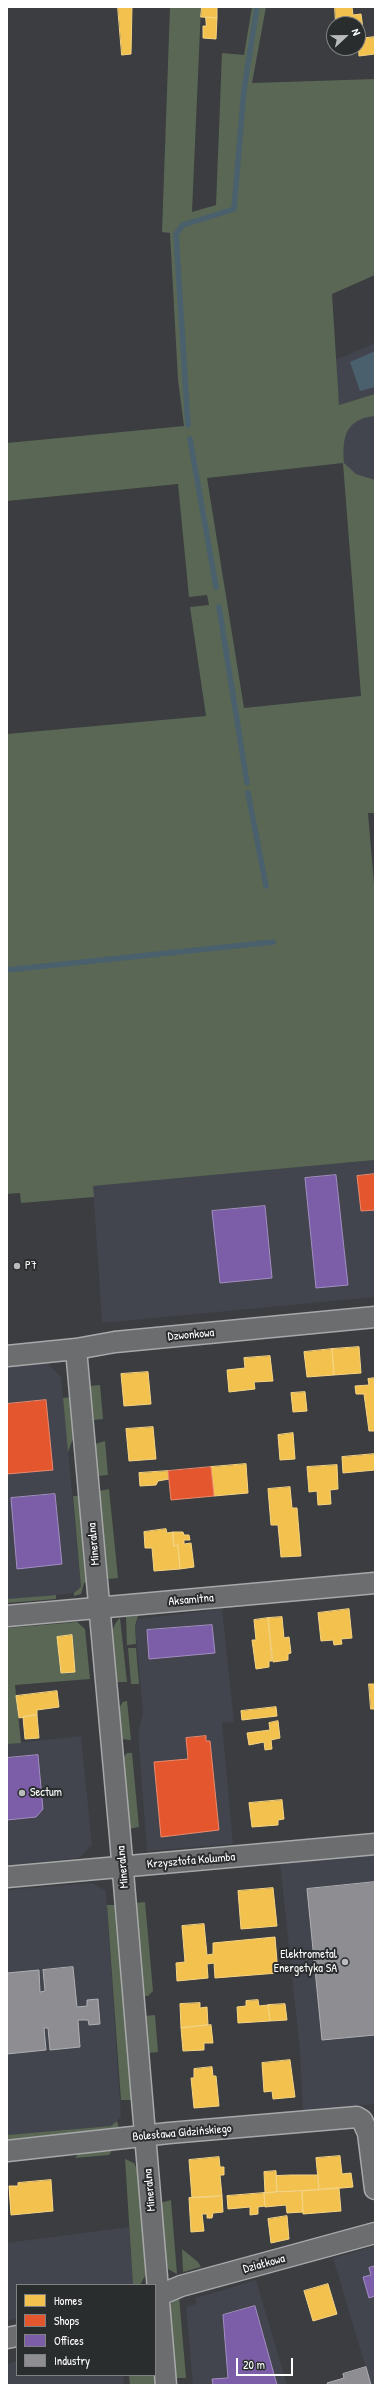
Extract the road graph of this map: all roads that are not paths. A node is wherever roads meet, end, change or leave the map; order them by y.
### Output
1 (375, 1317) edge
2 (76, 1349) junction
3 (7, 1356) edge
4 (375, 1583) edge
5 (100, 1608) junction
6 (7, 1616) edge
7 (375, 1844) edge
8 (123, 1866) junction
9 (7, 1877) edge
10 (146, 2136) junction
11 (7, 2151) edge
12 (375, 2189) edge
13 (375, 2234) edge
14 (157, 2296) edge
15 (166, 2385) edge

1 - 2 street, Dzwonkowa
2 - 3 street, Dzwonkowa
2 - 5 street, Mineralna
4 - 5 street, Aksamitna
5 - 6 street, Aksamitna
5 - 8 street, Mineralna
7 - 8 street, Krzysztofa Kolumba
8 - 9 street, Krzysztofa Kolumba
8 - 10 street, Mineralna
10 - 11 street, Bolesława Gidzińskiego
10 - 12 street, Bolesława Gidzińskiego
10 - 14 street, Mineralna
13 - 14 street, Działkowa
14 - 15 street, Mineralna

